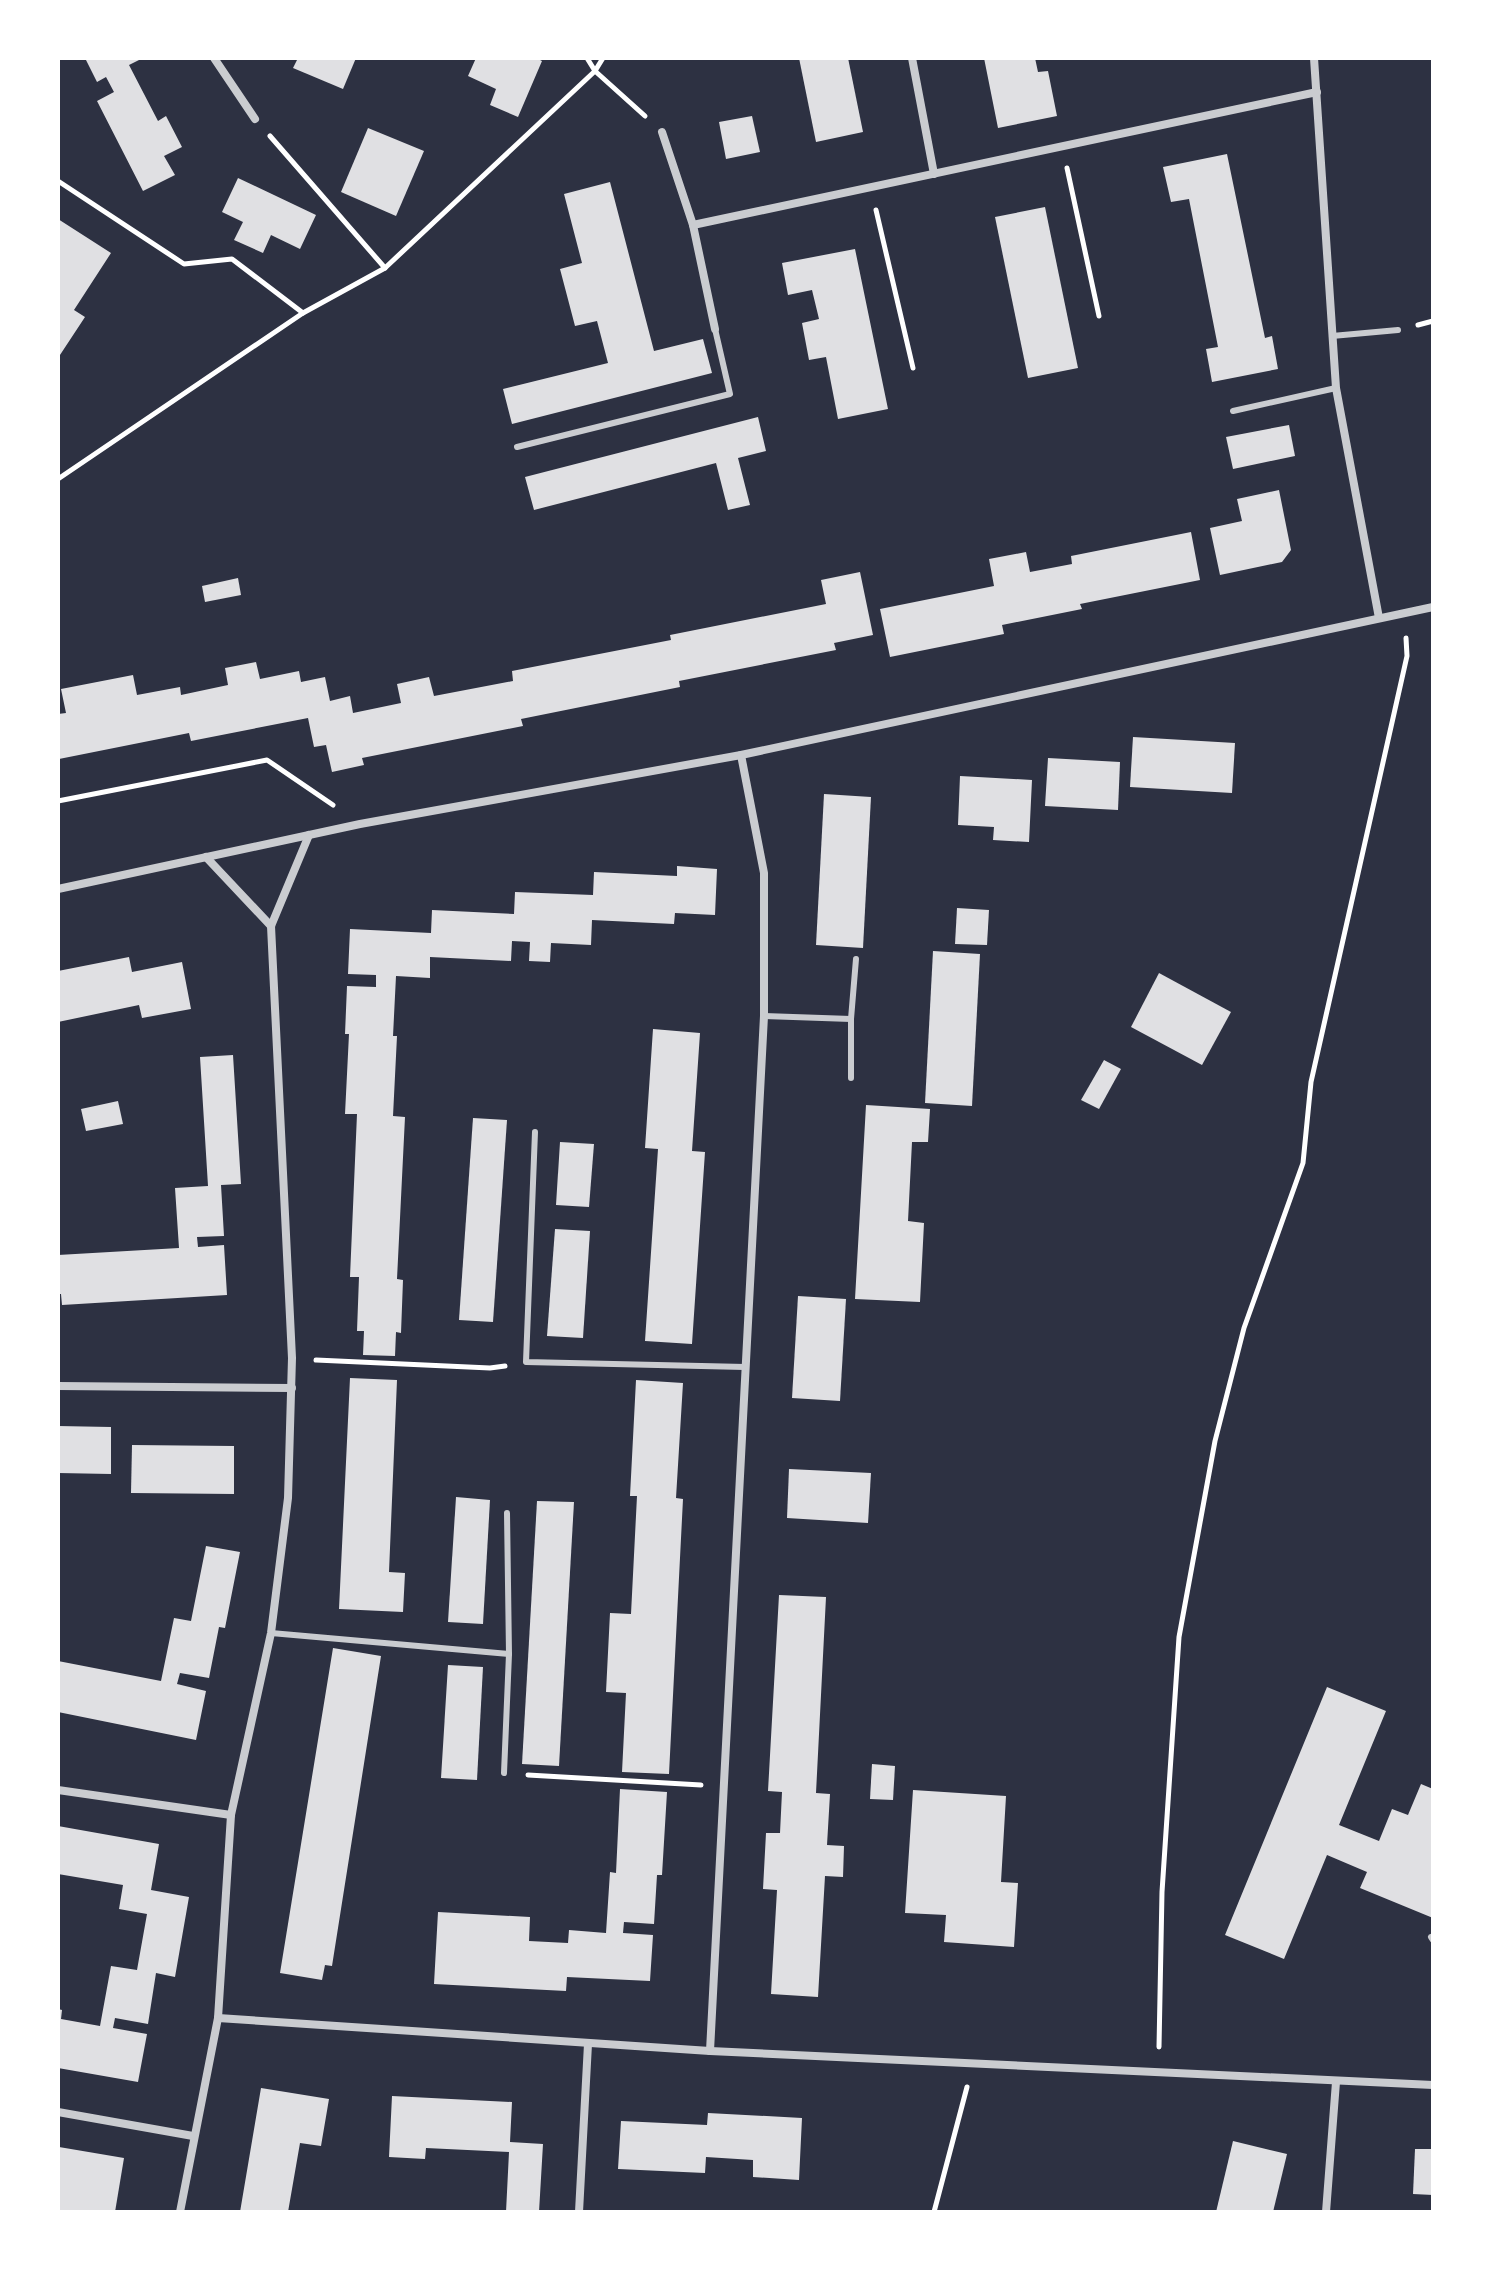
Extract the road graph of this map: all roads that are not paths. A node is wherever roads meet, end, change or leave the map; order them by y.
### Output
1 (214, 58) edge
2 (912, 58) edge
3 (1314, 58) edge
4 (1317, 92) junction
5 (255, 119) road end
6 (662, 132) road end
7 (934, 174) junction
8 (693, 225) junction
9 (715, 329) joint
10 (1398, 330) dead end
11 (1332, 336) junction
12 (1336, 388) junction
13 (1233, 411) dead end
14 (517, 447) dead end
15 (1433, 607) edge
16 (1379, 618) junction
17 (741, 755) junction
18 (309, 835) junction
19 (206, 857) junction
20 (58, 889) edge
21 (271, 926) junction
22 (856, 959) dead end
23 (764, 1016) junction
24 (851, 1019) junction
25 (851, 1078) dead end
26 (535, 1132) dead end
27 (745, 1367) junction
28 (58, 1386) edge
29 (292, 1388) junction
30 (507, 1513) dead end
31 (271, 1633) junction
32 (509, 1654) junction
33 (504, 1773) road end
34 (58, 1790) edge
35 (231, 1815) junction
36 (218, 2018) junction
37 (588, 2044) junction
38 (710, 2051) junction
39 (1336, 2082) junction
40 (1433, 2085) edge
41 (58, 2112) edge
42 (193, 2136) junction
43 (180, 2212) edge
44 (579, 2212) edge
45 (1326, 2212) edge

1 - 5 street
2 - 7 street
3 - 4 street
4 - 7 street
4 - 11 street
6 - 8 street
7 - 8 street
8 - 9 street
9 - 14 lane
10 - 11 lane
11 - 12 street
12 - 13 lane
12 - 16 street
15 - 16 street
16 - 17 street
17 - 18 street
17 - 23 street
18 - 19 street
18 - 21 street
19 - 20 street
19 - 21 street
21 - 29 street
22 - 24 lane
23 - 24 lane
23 - 27 street
24 - 25 lane
26 - 27 lane
27 - 38 street
28 - 29 street
29 - 31 street
30 - 32 lane
31 - 32 lane
31 - 35 street
32 - 33 lane
34 - 35 street
35 - 36 street
36 - 37 street
36 - 42 street
37 - 38 street
37 - 44 street
38 - 39 street
39 - 40 street
39 - 45 street
41 - 42 street
42 - 43 street

